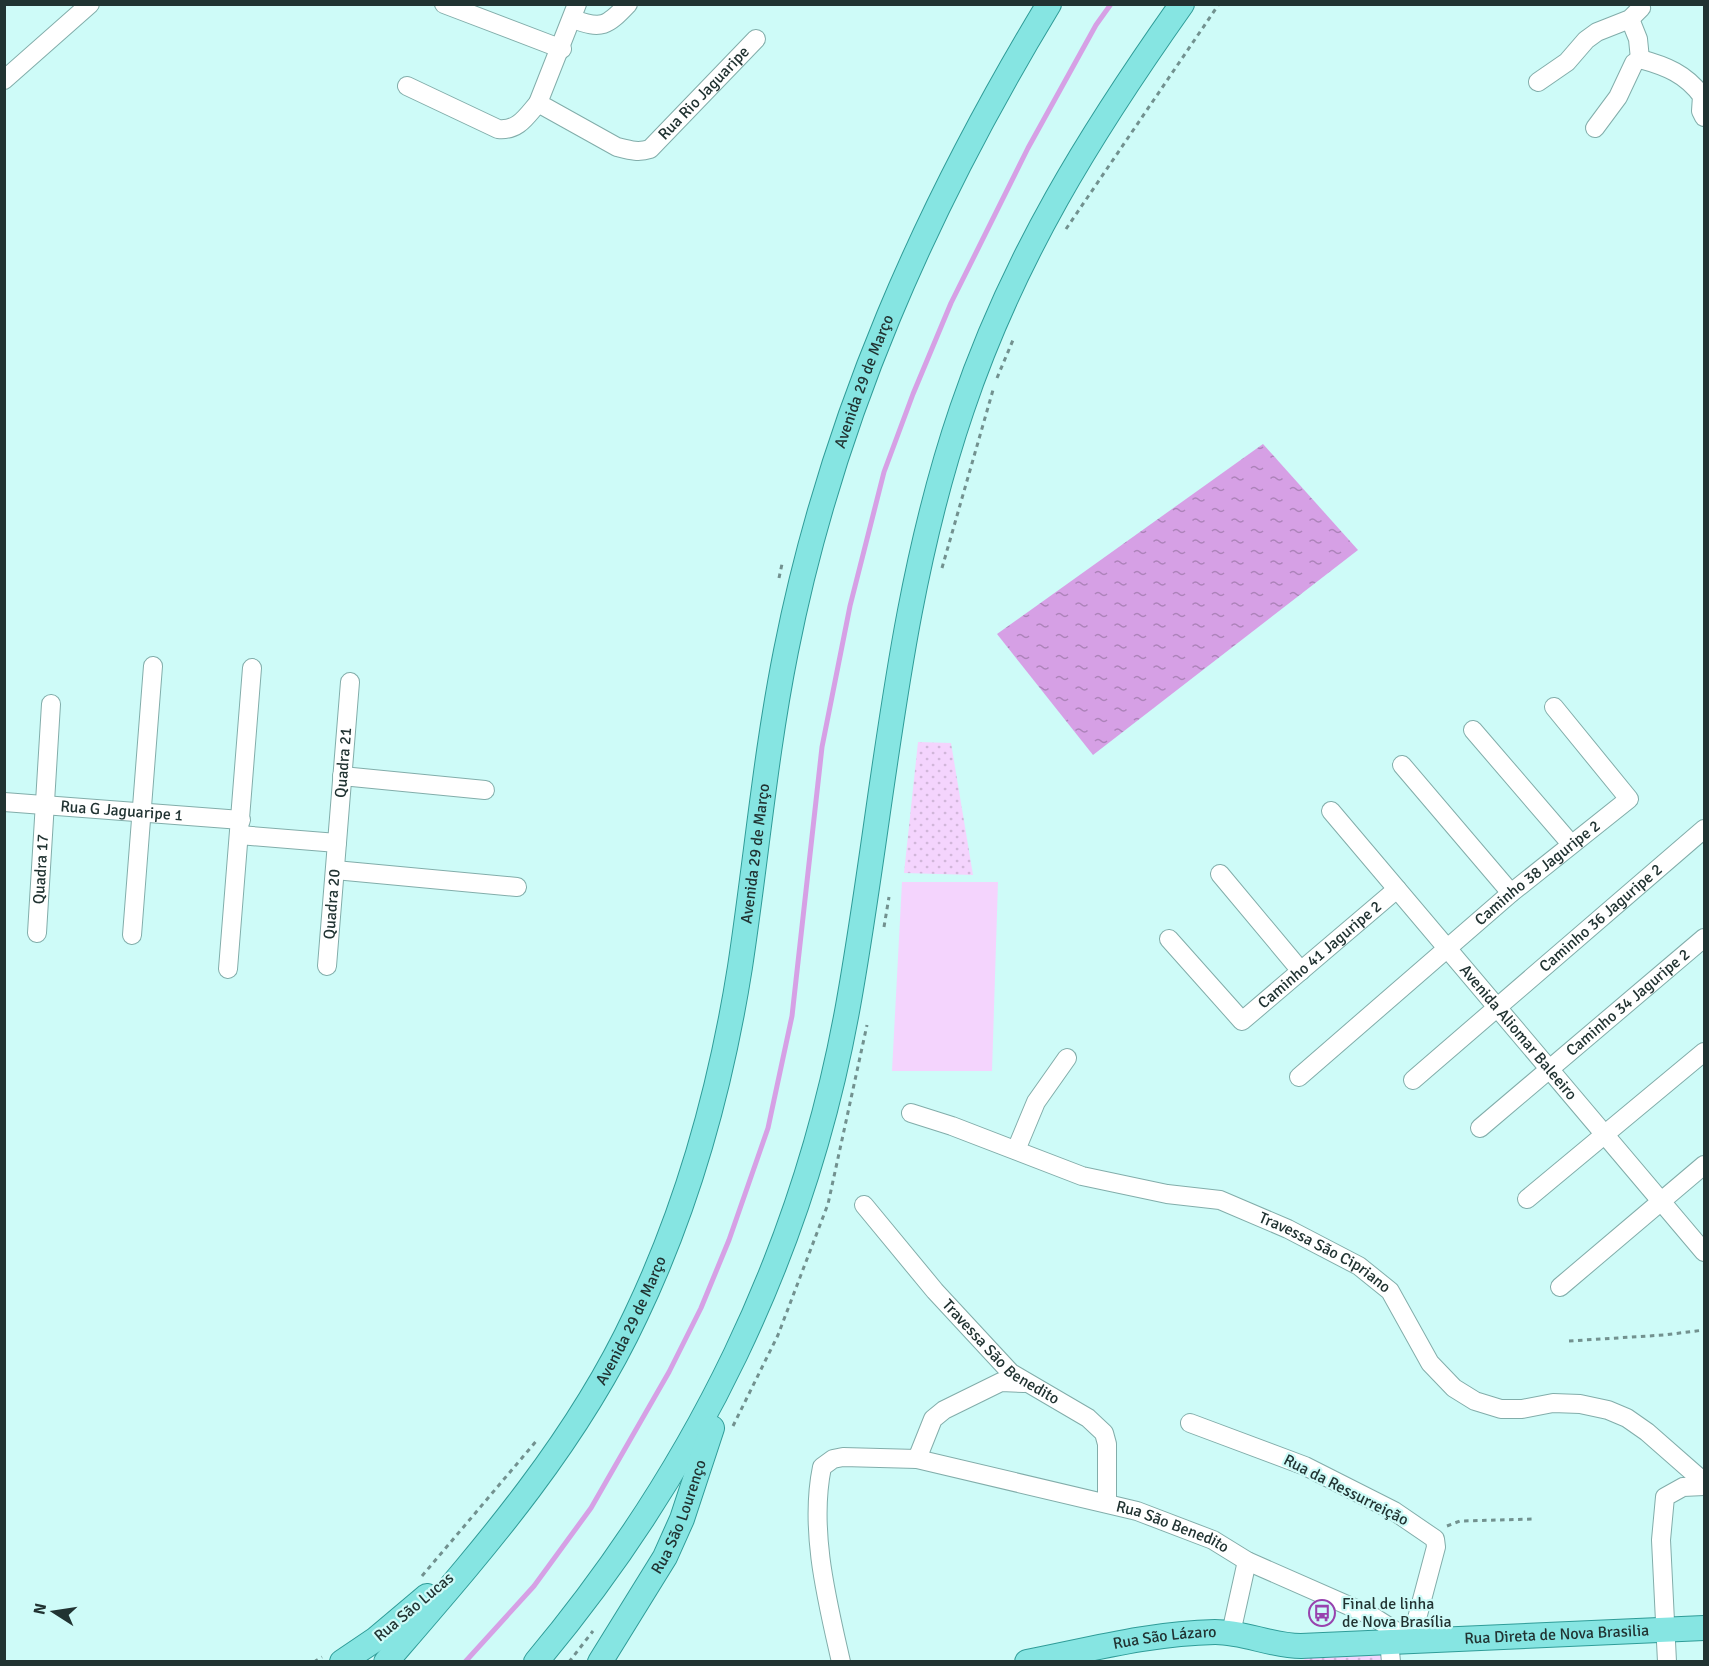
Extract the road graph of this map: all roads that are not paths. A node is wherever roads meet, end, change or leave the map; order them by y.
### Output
1 (90, 4) edge
2 (444, 4) edge
3 (1049, 4) edge
4 (1182, 4) edge
5 (623, 6) edge
6 (575, 12) edge
7 (1635, 12) edge
8 (756, 39) dead end
9 (562, 49) junction
10 (1640, 59) junction
11 (4, 80) edge
12 (1538, 82) dead end
13 (407, 86) dead end
14 (538, 103) junction
15 (1704, 117) edge
16 (1595, 128) dead end
17 (153, 666) dead end
18 (252, 668) dead end
19 (350, 682) dead end
20 (51, 704) dead end
21 (1554, 707) dead end
22 (1473, 730) dead end
23 (1402, 765) dead end
24 (342, 776) junction
25 (485, 790) dead end
26 (4, 802) edge
27 (45, 805) junction
28 (141, 811) junction
29 (1331, 811) dead end
30 (240, 827) junction
31 (1704, 829) edge
32 (337, 843) junction
33 (1571, 844) junction
34 (335, 870) junction
35 (1220, 874) dead end
36 (517, 887) dead end
37 (1397, 889) junction
38 (1511, 893) junction
39 (37, 933) dead end
40 (132, 935) dead end
41 (1704, 938) edge
42 (1169, 939) dead end
43 (1447, 950) junction
44 (327, 966) dead end
45 (228, 969) dead end
46 (1301, 971) junction
47 (1495, 1008) junction
48 (1704, 1052) edge
49 (1066, 1058) dead end
50 (1550, 1067) junction
51 (1299, 1077) dead end
52 (1413, 1080) dead end
53 (910, 1113) dead end
54 (1480, 1128) dead end
55 (1605, 1133) junction
56 (1016, 1150) junction
57 (1704, 1165) edge
58 (1527, 1199) dead end
59 (1661, 1200) junction
60 (864, 1204) dead end
61 (1704, 1252) edge
62 (1560, 1287) dead end
63 (735, 1360) junction
64 (1024, 1383) junction
65 (1190, 1422) dead end
66 (917, 1459) junction
67 (1704, 1484) edge
68 (1107, 1502) junction
69 (484, 1548) junction
70 (1247, 1561) junction
71 (1704, 1628) edge
72 (1665, 1629) junction
73 (1231, 1633) junction
74 (1395, 1642) edge
75 (1104, 1654) edge
76 (1302, 1654) edge
77 (336, 1657) edge
78 (386, 1662) edge
79 (536, 1662) edge
80 (600, 1662) edge
81 (841, 1662) edge
82 (1027, 1662) edge
83 (1667, 1662) edge

1 - 11 street
2 - 9 street
3 - 69 main road, Avenida 29 de Março
4 - 63 main road
5 - 6 street
6 - 9 street
7 - 10 street
7 - 12 street
8 - 14 street, Rua Rio Jaguaripe
9 - 14 street
10 - 15 street
10 - 16 street
13 - 14 street
17 - 28 street
18 - 30 street
19 - 24 street, Quadra 21
20 - 27 street, Quadra 17
21 - 33 street, Caminho 38 Jaguripe 2
22 - 33 street
23 - 38 street
24 - 25 street
24 - 32 street, Quadra 21
26 - 27 street, Rua G Jaguaripe 1
27 - 28 street, Rua G Jaguaripe 1
27 - 39 street, Quadra 17
28 - 30 street, Rua G Jaguaripe 1
28 - 40 street
29 - 37 street, Avenida Aliomar Baleeiro
30 - 32 street, Rua G Jaguaripe 1
30 - 45 street
31 - 47 street, Caminho 36 Jaguripe 2
32 - 34 street, Quadra 20
33 - 38 street, Caminho 38 Jaguripe 2
34 - 36 street
34 - 44 street, Quadra 20
35 - 46 street
37 - 43 street, Avenida Aliomar Baleeiro
37 - 46 street, Caminho 41 Jaguripe 2
38 - 43 street, Caminho 38 Jaguripe 2
41 - 50 street, Caminho 34 Jaguripe 2
42 - 46 street, Caminho 41 Jaguripe 2
43 - 47 street, Avenida Aliomar Baleeiro
43 - 51 street
47 - 50 street, Avenida Aliomar Baleeiro
47 - 52 street, Caminho 36 Jaguripe 2
48 - 55 street
49 - 56 street
50 - 54 street, Caminho 34 Jaguripe 2
50 - 55 street, Avenida Aliomar Baleeiro
53 - 56 street, Travessa São Cipriano
55 - 58 street
55 - 59 street, Avenida Aliomar Baleeiro
56 - 67 street, Travessa São Cipriano
57 - 59 street
59 - 61 street, Avenida Aliomar Baleeiro
59 - 62 street
60 - 64 street, Travessa São Benedito
63 - 79 main road
63 - 80 main road, Rua São Lourenço
64 - 66 street
64 - 68 street, Travessa São Benedito
65 - 74 street, Rua da Ressurreição
66 - 68 street, Rua São Benedito
66 - 81 street, Rua São Benedito
67 - 72 street
68 - 70 street, Rua São Benedito
69 - 77 main road, Rua São Lucas
69 - 78 main road, Avenida 29 de Março
70 - 73 street
70 - 74 street, Rua São Benedito
71 - 72 main road, Rua Direta de Nova Brasilia
72 - 74 main road, Rua Direta de Nova Brasilia
72 - 83 street
73 - 75 main road, Rua São Lázaro
73 - 76 main road, Rua Direta de Nova Brasilia
74 - 76 main road, Rua Direta de Nova Brasilia
75 - 82 main road, Rua São Lázaro

